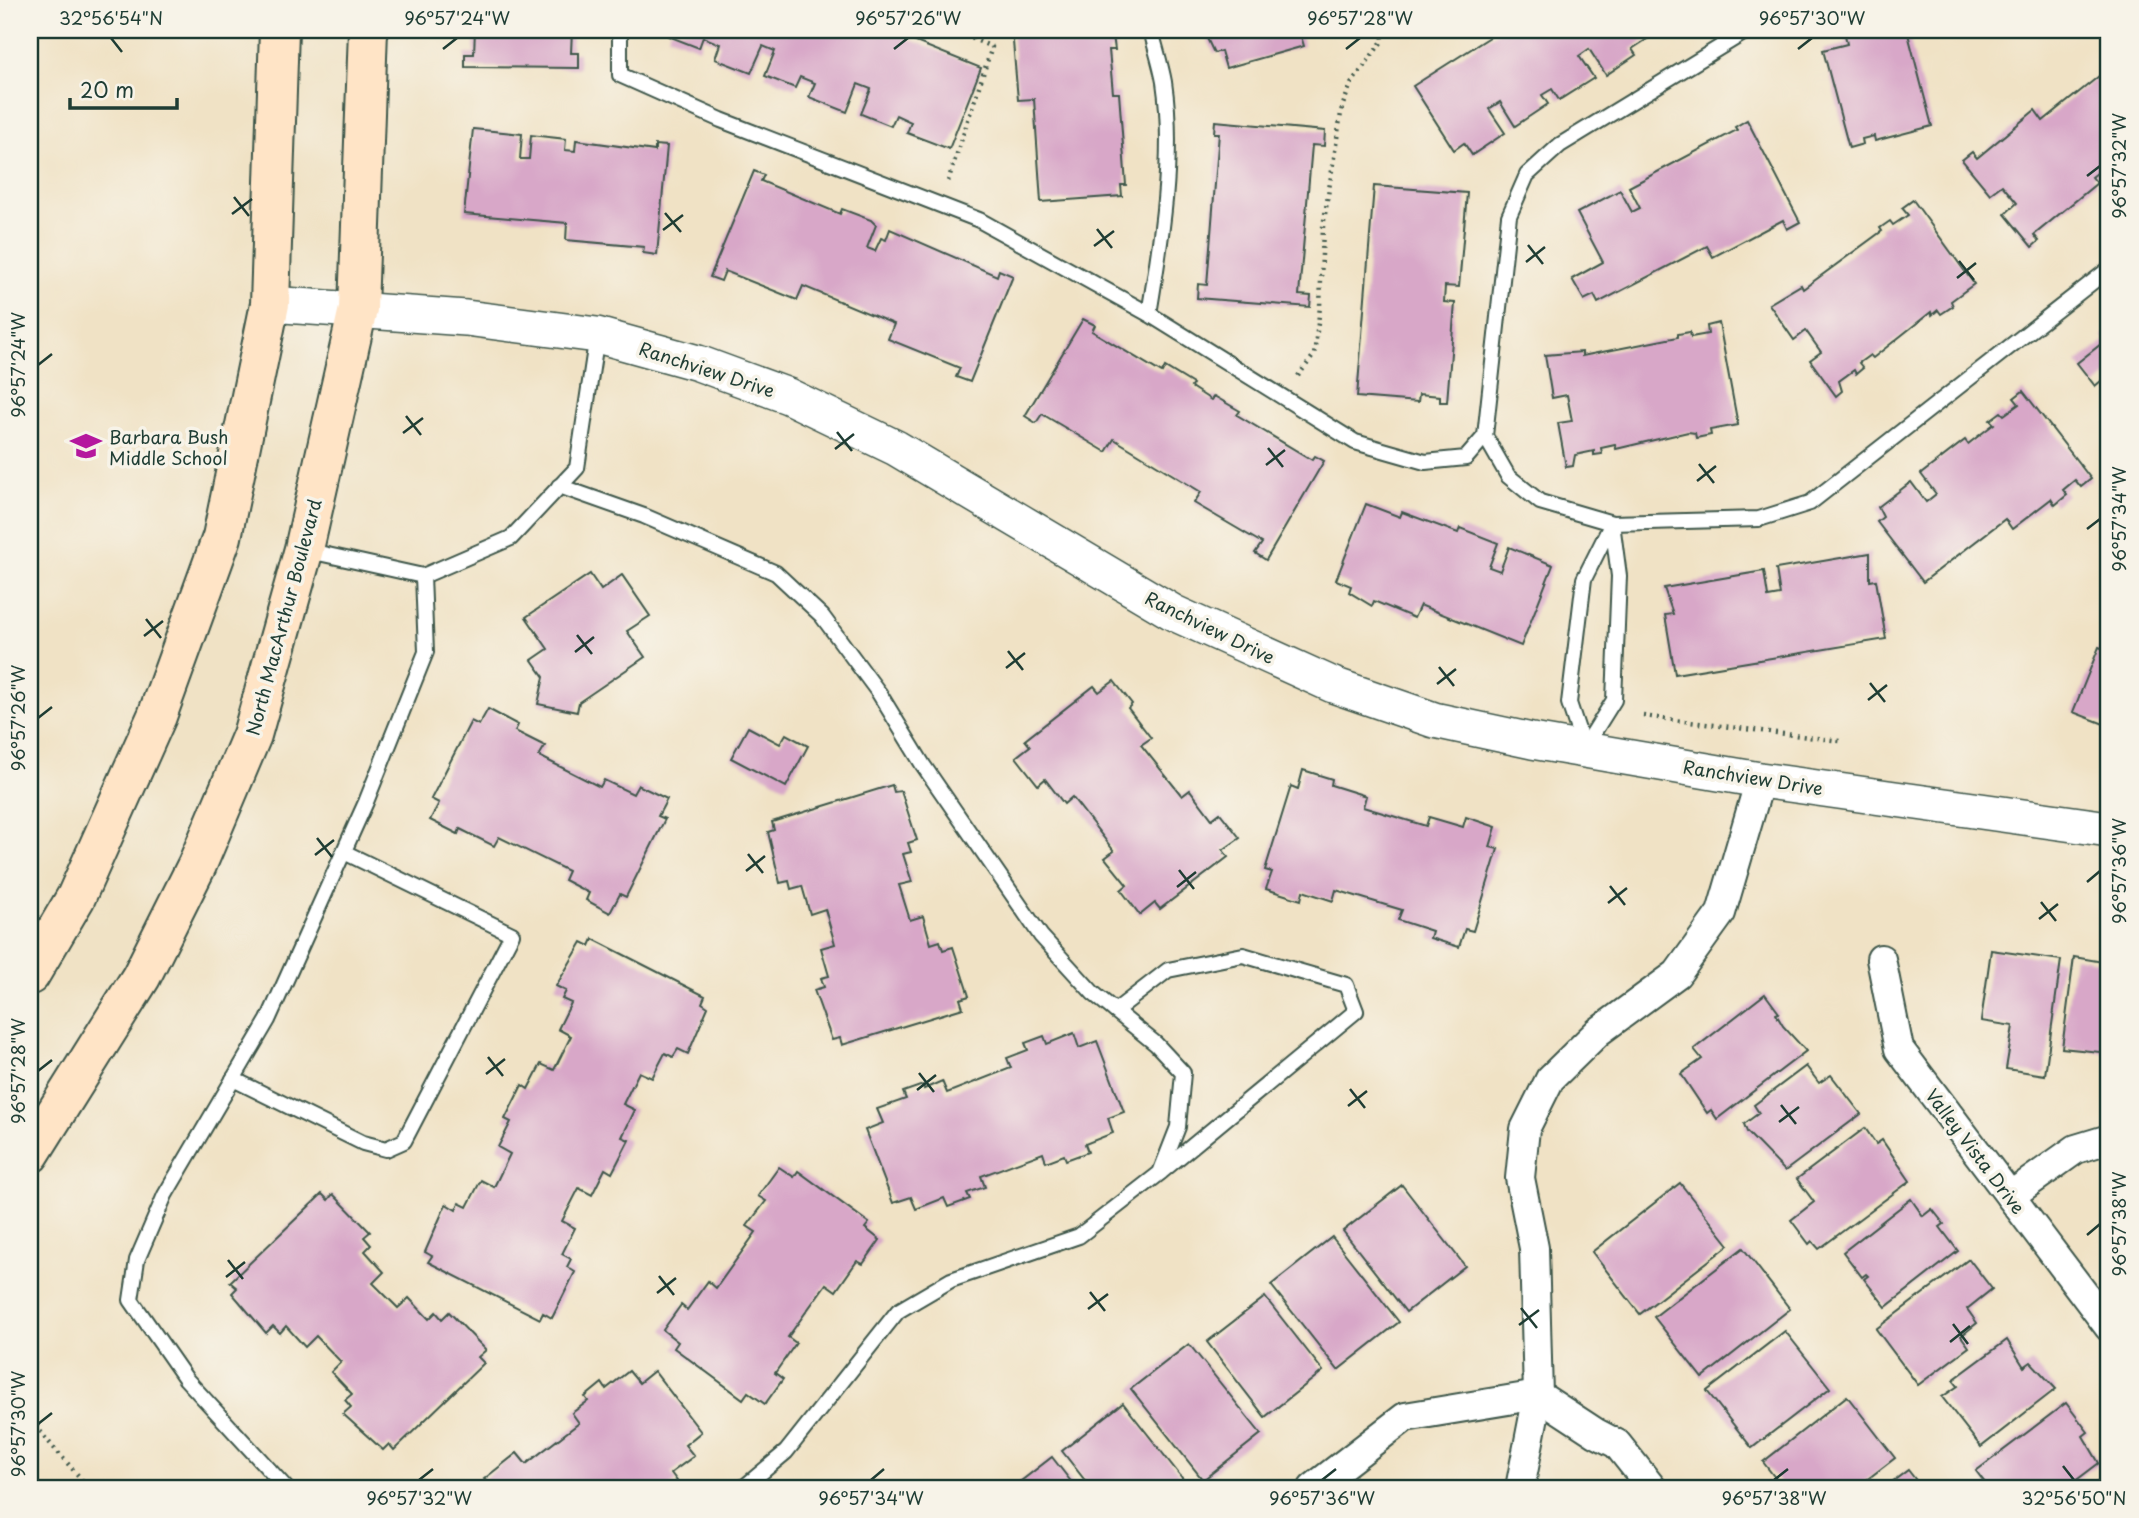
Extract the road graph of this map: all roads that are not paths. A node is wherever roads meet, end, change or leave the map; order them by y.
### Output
1 (279, 30) edge
2 (368, 30) edge
3 (620, 30) edge
4 (1150, 30) edge
5 (1748, 30) edge
6 (2109, 269) edge
7 (270, 304) junction
8 (358, 309) junction
9 (1149, 314) junction
10 (597, 335) junction
11 (1485, 436) junction
12 (559, 486) junction
13 (1612, 523) junction
14 (304, 549) junction
15 (423, 576) junction
16 (1584, 748) junction
17 (1760, 780) junction
18 (2109, 829) edge
19 (344, 852) junction
20 (1881, 959) dead end
21 (30, 975) edge
22 (1115, 1011) junction
23 (233, 1079) junction
24 (2109, 1139) edge
25 (30, 1154) edge
26 (1160, 1173) junction
27 (2010, 1196) junction
28 (2109, 1327) edge
29 (1538, 1395) junction
30 (286, 1488) edge
31 (743, 1488) edge
32 (1313, 1488) edge
33 (1520, 1488) edge
34 (1652, 1488) edge

1 - 7 main road
2 - 8 main road, North MacArthur Boulevard
3 - 9 lane
4 - 9 lane
5 - 11 lane
6 - 13 lane
7 - 8 street, Ranchview Drive
7 - 21 main road
8 - 10 street, Ranchview Drive
8 - 14 main road, North MacArthur Boulevard
9 - 11 lane
10 - 12 lane
10 - 16 street, Ranchview Drive
11 - 13 lane
12 - 15 lane
12 - 22 lane
13 - 16 lane
13 - 16 lane
14 - 15 lane
14 - 25 main road, North MacArthur Boulevard
15 - 19 lane
16 - 17 street, Ranchview Drive
17 - 18 street, Ranchview Drive
17 - 29 street
19 - 23 lane
19 - 23 lane
20 - 27 street, Valley Vista Drive
22 - 26 lane
22 - 26 lane
23 - 30 lane
24 - 27 street
26 - 31 lane
27 - 28 street, Valley Vista Drive
29 - 32 street
29 - 33 street
29 - 34 street

